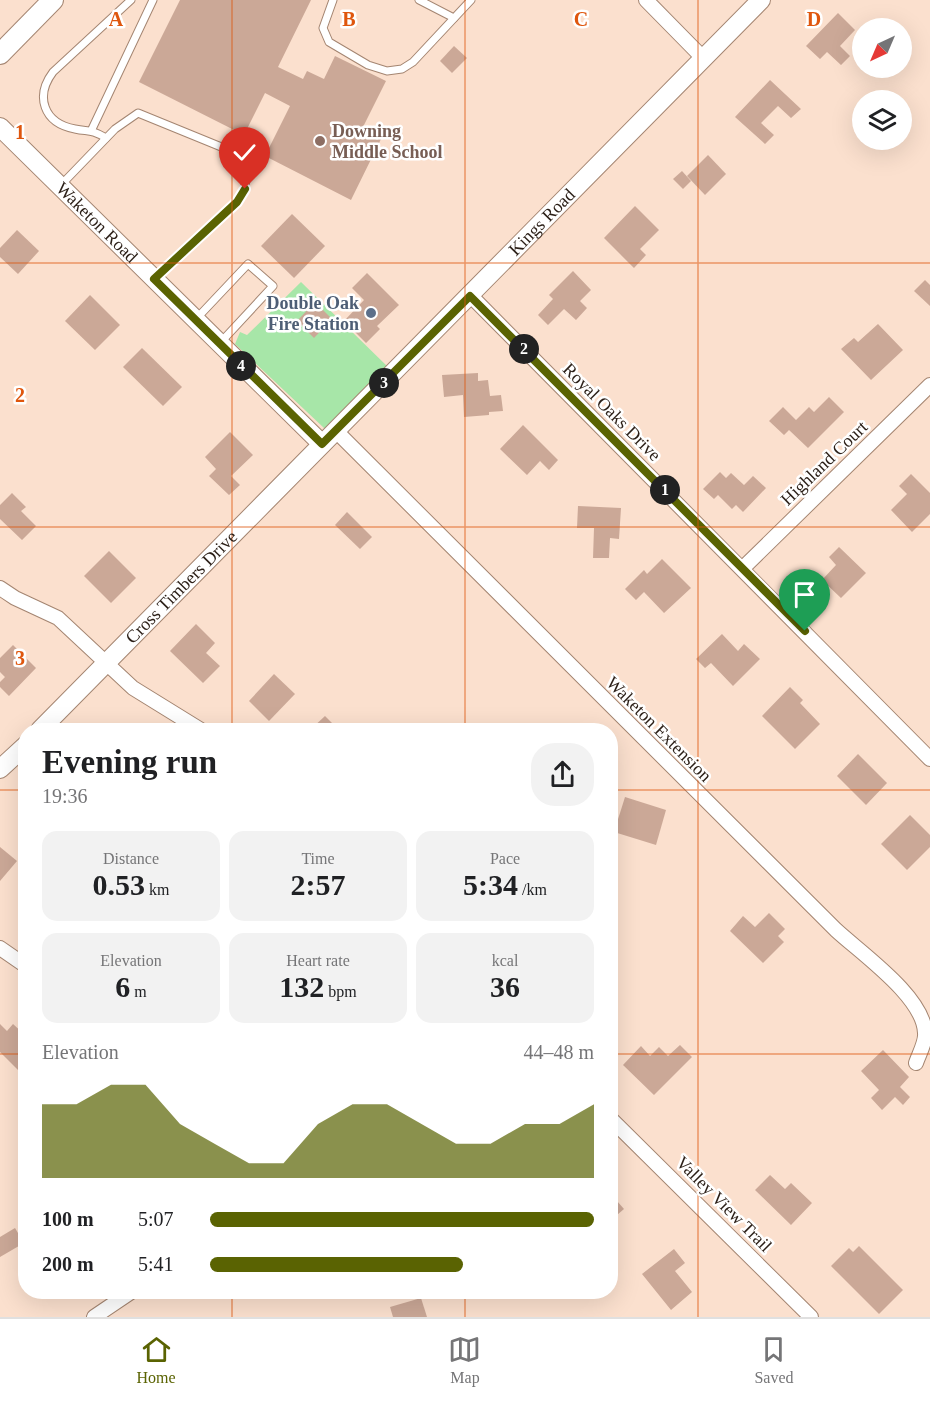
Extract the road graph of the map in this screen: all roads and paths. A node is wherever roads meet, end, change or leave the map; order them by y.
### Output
1 (53, 0) edge
2 (131, 0) edge
3 (153, 0) edge
4 (333, 0) edge
5 (419, 0) edge
6 (471, 0) edge
7 (646, 0) edge
8 (761, 0) edge
9 (454, 18) junction
10 (0, 54) edge
11 (703, 58) junction
12 (0, 127) edge
13 (92, 129) junction
14 (106, 138) junction
15 (60, 186) junction
16 (154, 279) junction
17 (470, 296) junction
18 (196, 320) junction
19 (219, 344) junction
20 (930, 385) edge
21 (336, 431) junction
22 (322, 444) junction
23 (742, 568) junction
24 (0, 588) edge
25 (106, 662) junction
26 (47, 723) edge
27 (190, 723) edge
28 (18, 753) edge
29 (930, 759) edge
30 (0, 770) edge
31 (0, 948) edge
32 (18, 960) edge
33 (916, 1063) dead end
34 (618, 1126) edge
35 (121, 1299) edge
36 (94, 1317) edge
37 (811, 1317) edge

1 - 10 main road
2 - 13 lane
3 - 13 lane
4 - 9 lane
5 - 9 lane
6 - 9 lane
7 - 11 street
8 - 11 street, Kings Road
11 - 17 street, Kings Road
12 - 15 street, Waketon Road
13 - 14 lane
14 - 15 lane
14 - 16 lane
15 - 16 street, Waketon Road
16 - 18 street, Waketon Road
17 - 21 street, Kings Road
17 - 23 street, Royal Oaks Drive
18 - 19 street, Waketon Road
18 - 19 lane
19 - 22 street, Waketon Road
20 - 23 street, Highland Court
21 - 22 street, Kings Road
21 - 33 street, Waketon Extension
22 - 25 street, Cross Timbers Drive
23 - 29 street, Royal Oaks Drive
24 - 25 street
25 - 26 street, Cross Timbers Drive
25 - 27 street
28 - 30 street
31 - 32 street
34 - 37 street, Valley View Trail
35 - 36 street

